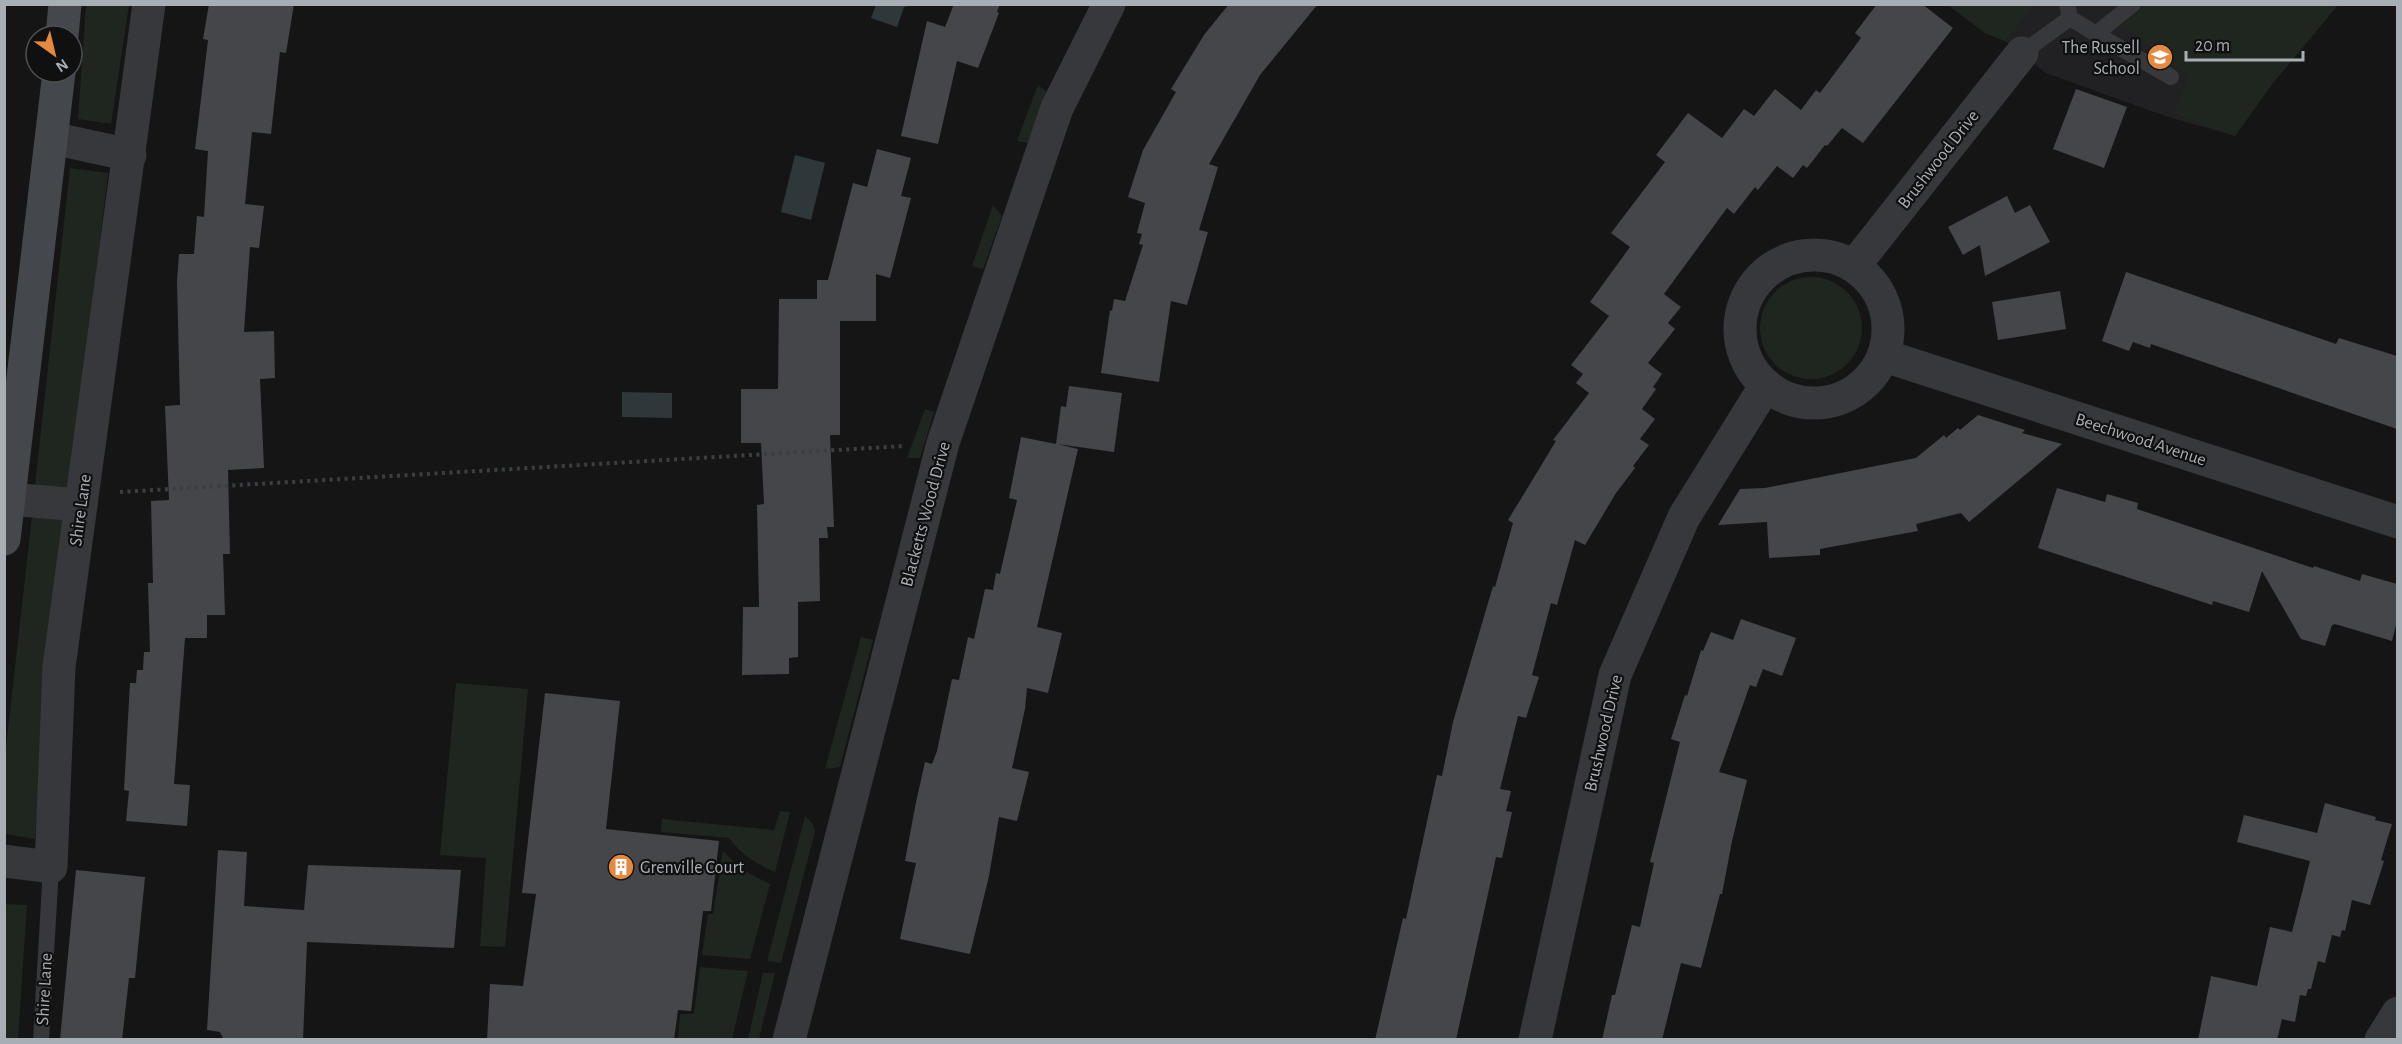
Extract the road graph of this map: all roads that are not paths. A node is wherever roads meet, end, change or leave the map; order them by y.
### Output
1 (65, 4) edge
2 (148, 4) edge
3 (1109, 4) edge
4 (2133, 4) edge
5 (2069, 11) edge
6 (63, 24) edge
7 (2096, 34) junction
8 (2022, 53) joint
9 (2171, 77) dead end
10 (57, 84) edge
11 (52, 138) junction
12 (129, 154) junction
13 (1854, 266) junction
14 (1885, 356) junction
15 (1766, 385) junction
16 (9, 499) junction
17 (82, 499) junction
18 (2397, 522) edge
19 (4, 539) edge
20 (4, 861) edge
21 (51, 867) junction
22 (2397, 1013) edge
23 (41, 1040) edge
24 (789, 1040) edge
25 (1535, 1040) edge
26 (2381, 1040) edge

1 - 6 street
2 - 12 street, Shire Lane
3 - 24 street, Blacketts Wood Drive
4 - 7 lane
5 - 7 lane
5 - 8 lane
7 - 9 lane
8 - 13 street, Brushwood Drive
10 - 11 street
11 - 12 street
11 - 16 street
12 - 17 street, Shire Lane
13 - 14 street
13 - 15 street
14 - 15 street
14 - 18 street, Beechwood Avenue
15 - 25 street, Brushwood Drive
16 - 17 street
16 - 19 street
17 - 21 street, Shire Lane
20 - 21 street
21 - 23 lane, Shire Lane
22 - 26 street

